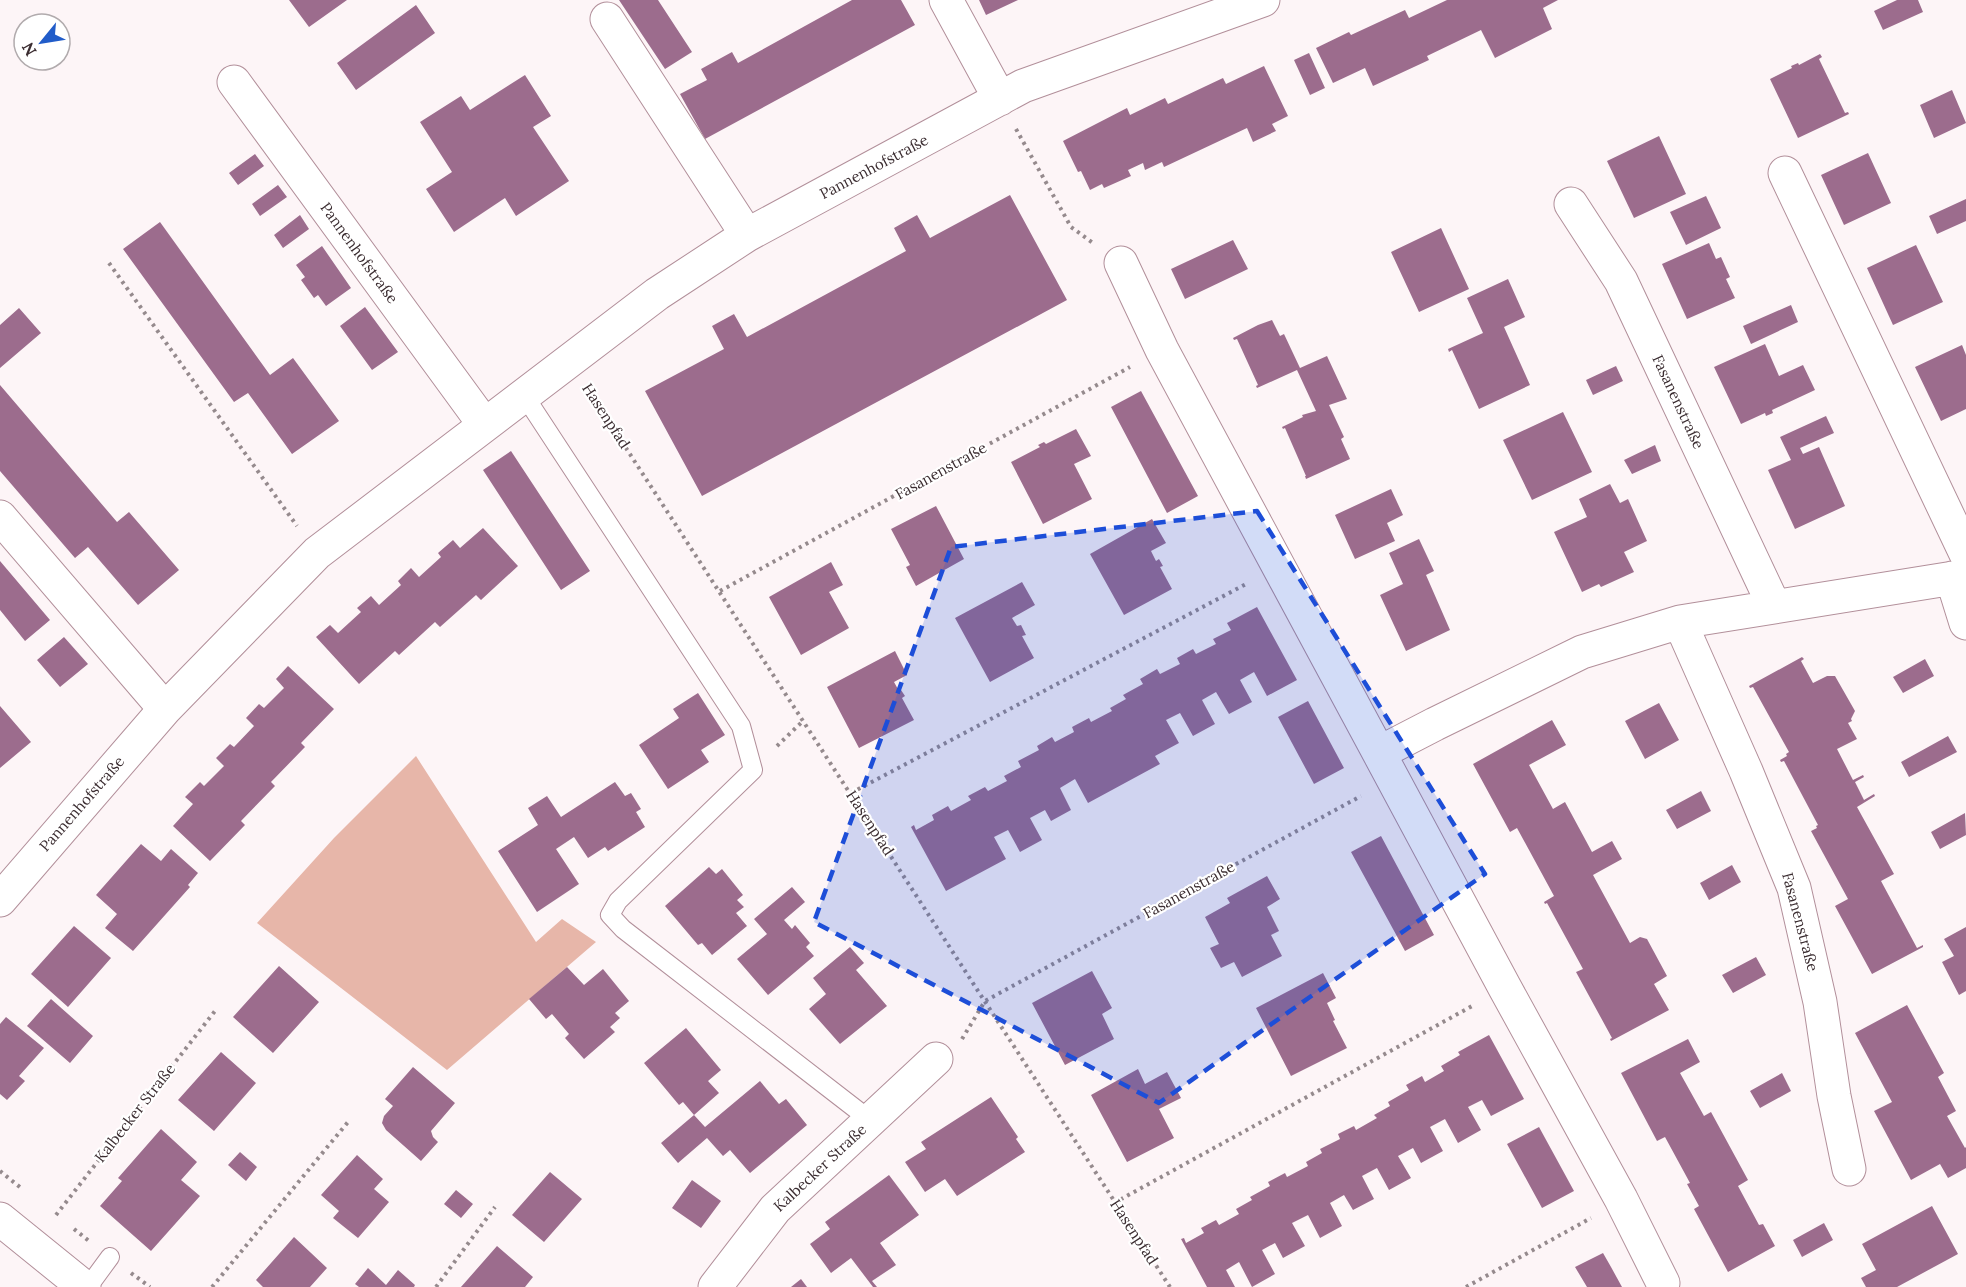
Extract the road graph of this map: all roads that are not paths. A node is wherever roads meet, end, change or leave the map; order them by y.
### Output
1 (946, 0) edge
2 (1263, 0) edge
3 (607, 19) dead end
4 (234, 82) dead end
5 (1000, 99) junction
6 (1785, 172) dead end
7 (1571, 204) dead end
8 (747, 235) junction
9 (1120, 263) road end
10 (524, 395) junction
11 (484, 424) junction
12 (0, 517) edge
13 (1961, 570) edge
14 (1774, 606) junction
15 (1680, 621) junction
16 (1966, 623) edge
17 (165, 709) junction
18 (1387, 766) junction
19 (0, 900) edge
20 (936, 1059) road end
21 (870, 1120) junction
22 (1849, 1169) dead end
23 (0, 1219) edge
24 (110, 1257) road end
25 (1663, 1283) dead end
26 (86, 1287) edge
27 (715, 1287) edge

1 - 5 street
2 - 5 street, Pannenhofstraße
3 - 8 street
4 - 11 street, Pannenhofstraße
5 - 8 street, Pannenhofstraße
6 - 13 street
7 - 14 street, Fasanenstraße
8 - 10 street, Pannenhofstraße
9 - 18 street
10 - 11 street, Pannenhofstraße
10 - 21 lane
11 - 17 street, Pannenhofstraße
12 - 17 street
13 - 14 street
13 - 16 street
14 - 15 street
15 - 18 street
15 - 22 street, Fasanenstraße
17 - 19 street, Pannenhofstraße
18 - 25 street
20 - 21 street, Kalbecker Straße
21 - 27 street, Kalbecker Straße
23 - 26 street
24 - 26 lane

